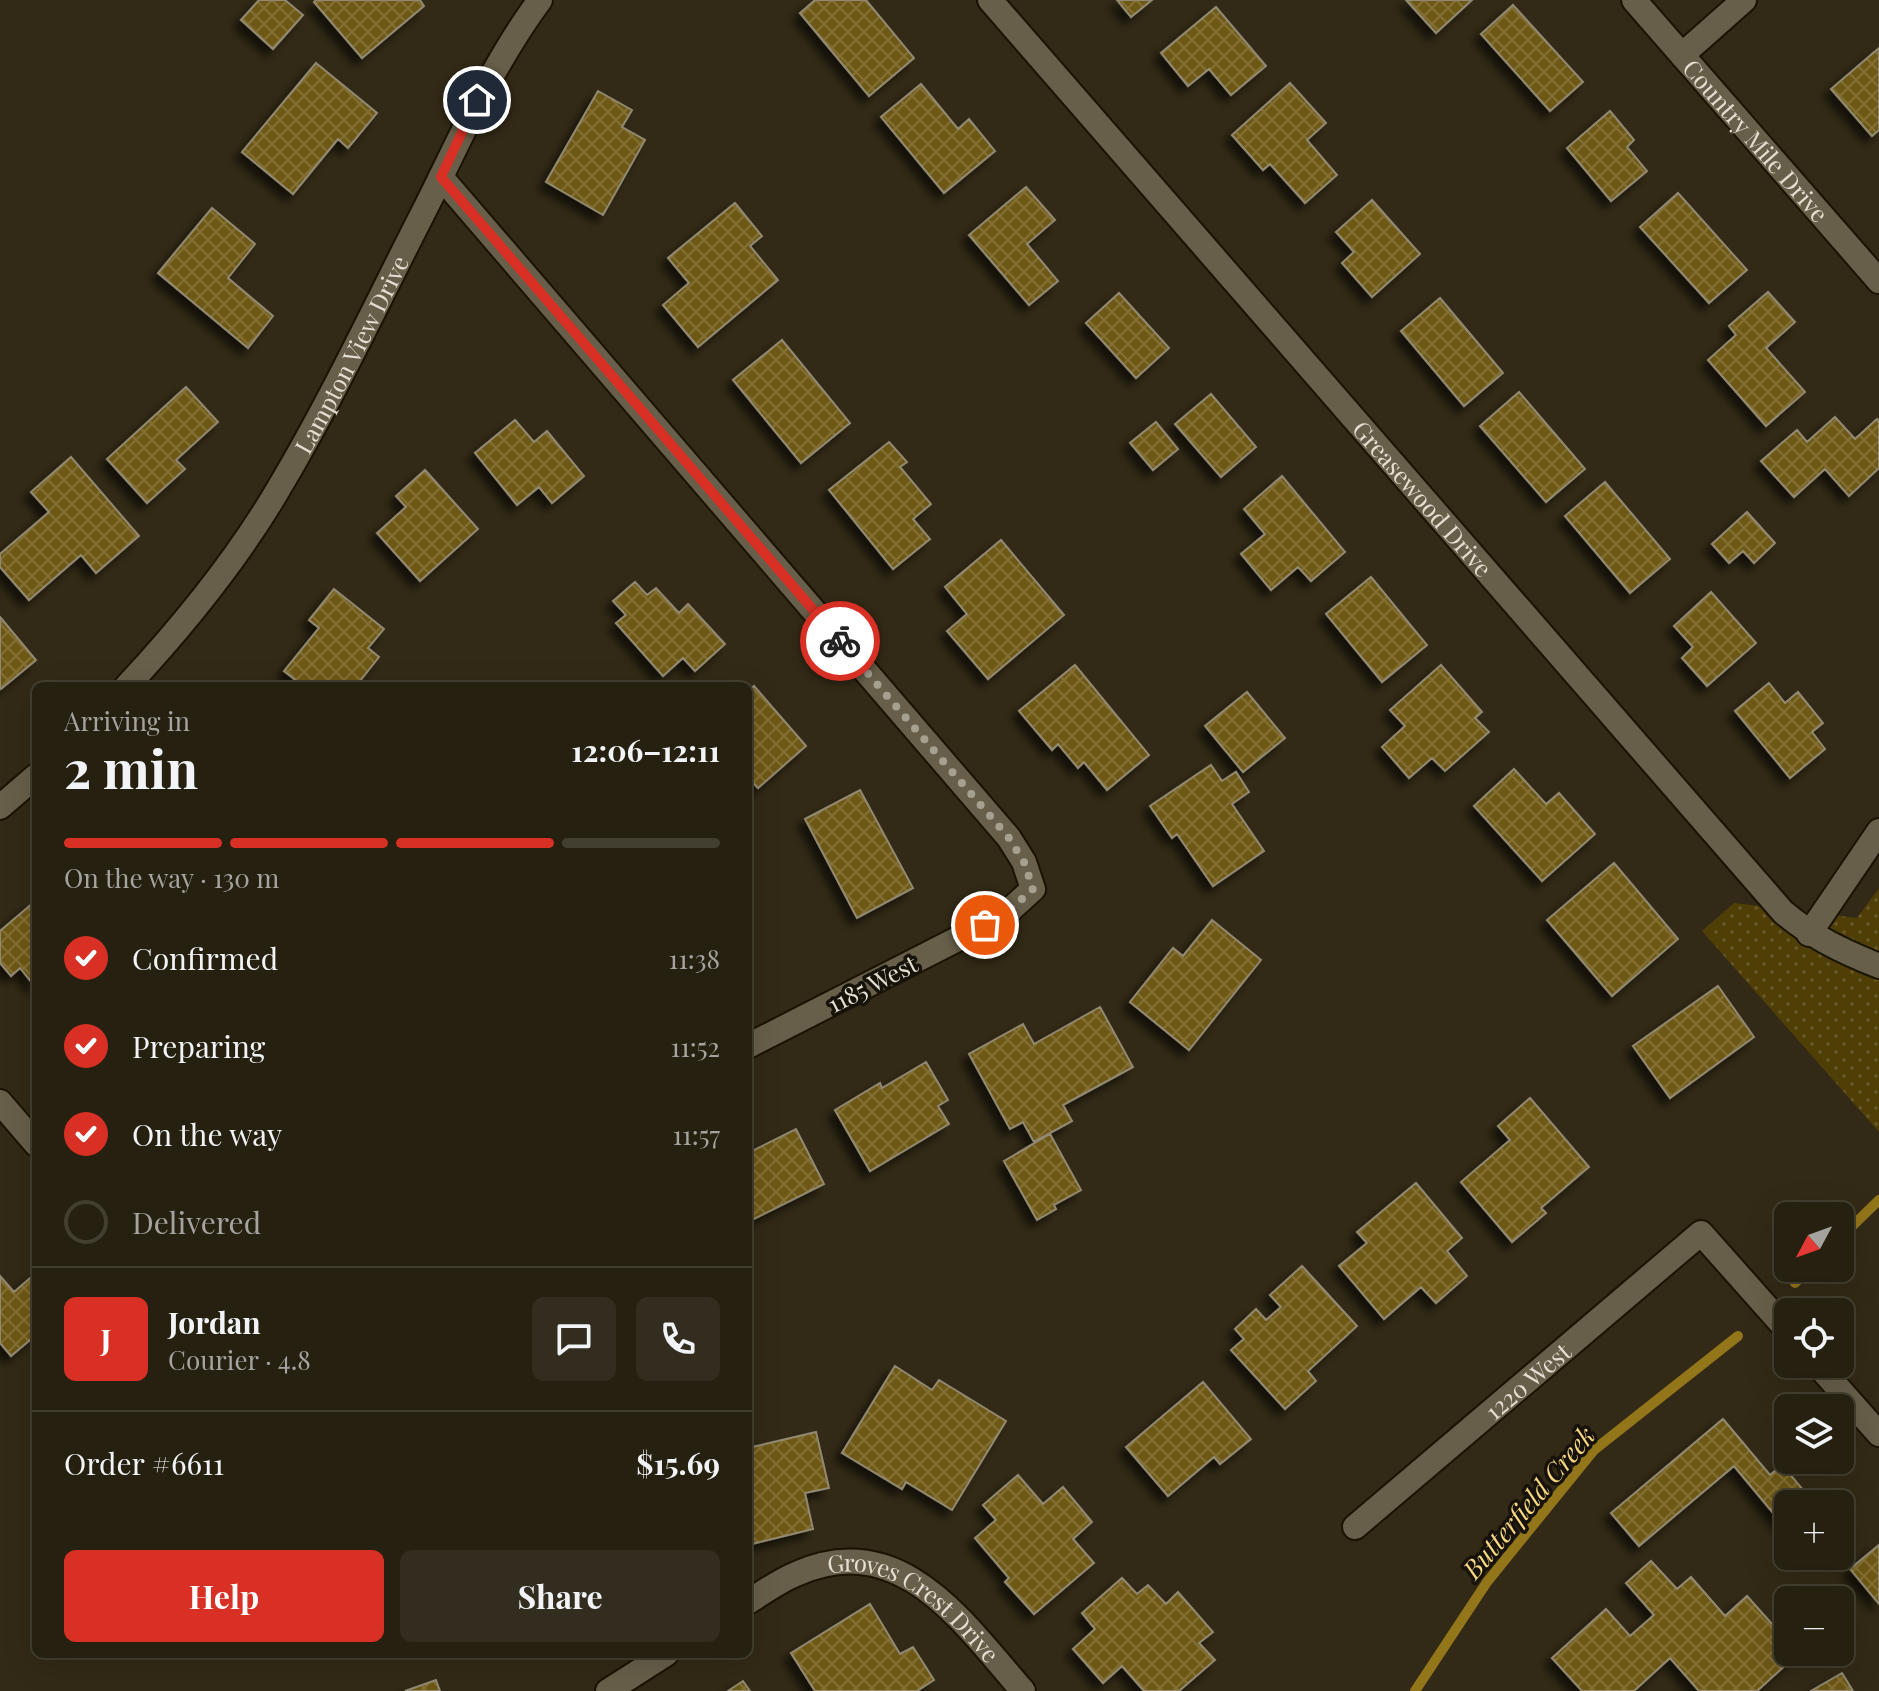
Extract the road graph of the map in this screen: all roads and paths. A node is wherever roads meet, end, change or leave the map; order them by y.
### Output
1 (540, 0) edge
2 (990, 0) edge
3 (1634, 0) edge
4 (1744, 0) edge
5 (1682, 55) junction
6 (441, 177) junction
7 (1879, 281) edge
8 (131, 682) edge
9 (32, 779) edge
10 (0, 807) edge
11 (1879, 831) edge
12 (1809, 934) junction
13 (1879, 966) edge
14 (752, 1044) edge
15 (0, 1102) edge
16 (32, 1139) edge
17 (1774, 1315) edge
18 (1829, 1378) edge
19 (1879, 1434) edge
20 (1355, 1527) dead end
21 (752, 1600) edge
22 (660, 1658) edge
23 (608, 1691) edge
24 (1023, 1691) edge

1 - 6 street, Lampton View Drive
2 - 12 street, Greasewood Drive
3 - 5 street, Country Mile Drive
4 - 5 street
5 - 7 street, Country Mile Drive
6 - 8 street, Lampton View Drive
6 - 14 street, 1185 West
9 - 10 street
11 - 12 street
12 - 13 street, Greasewood Drive
15 - 16 street
17 - 20 street, 1220 West
18 - 19 street
21 - 24 street, Groves Crest Drive
22 - 23 street

